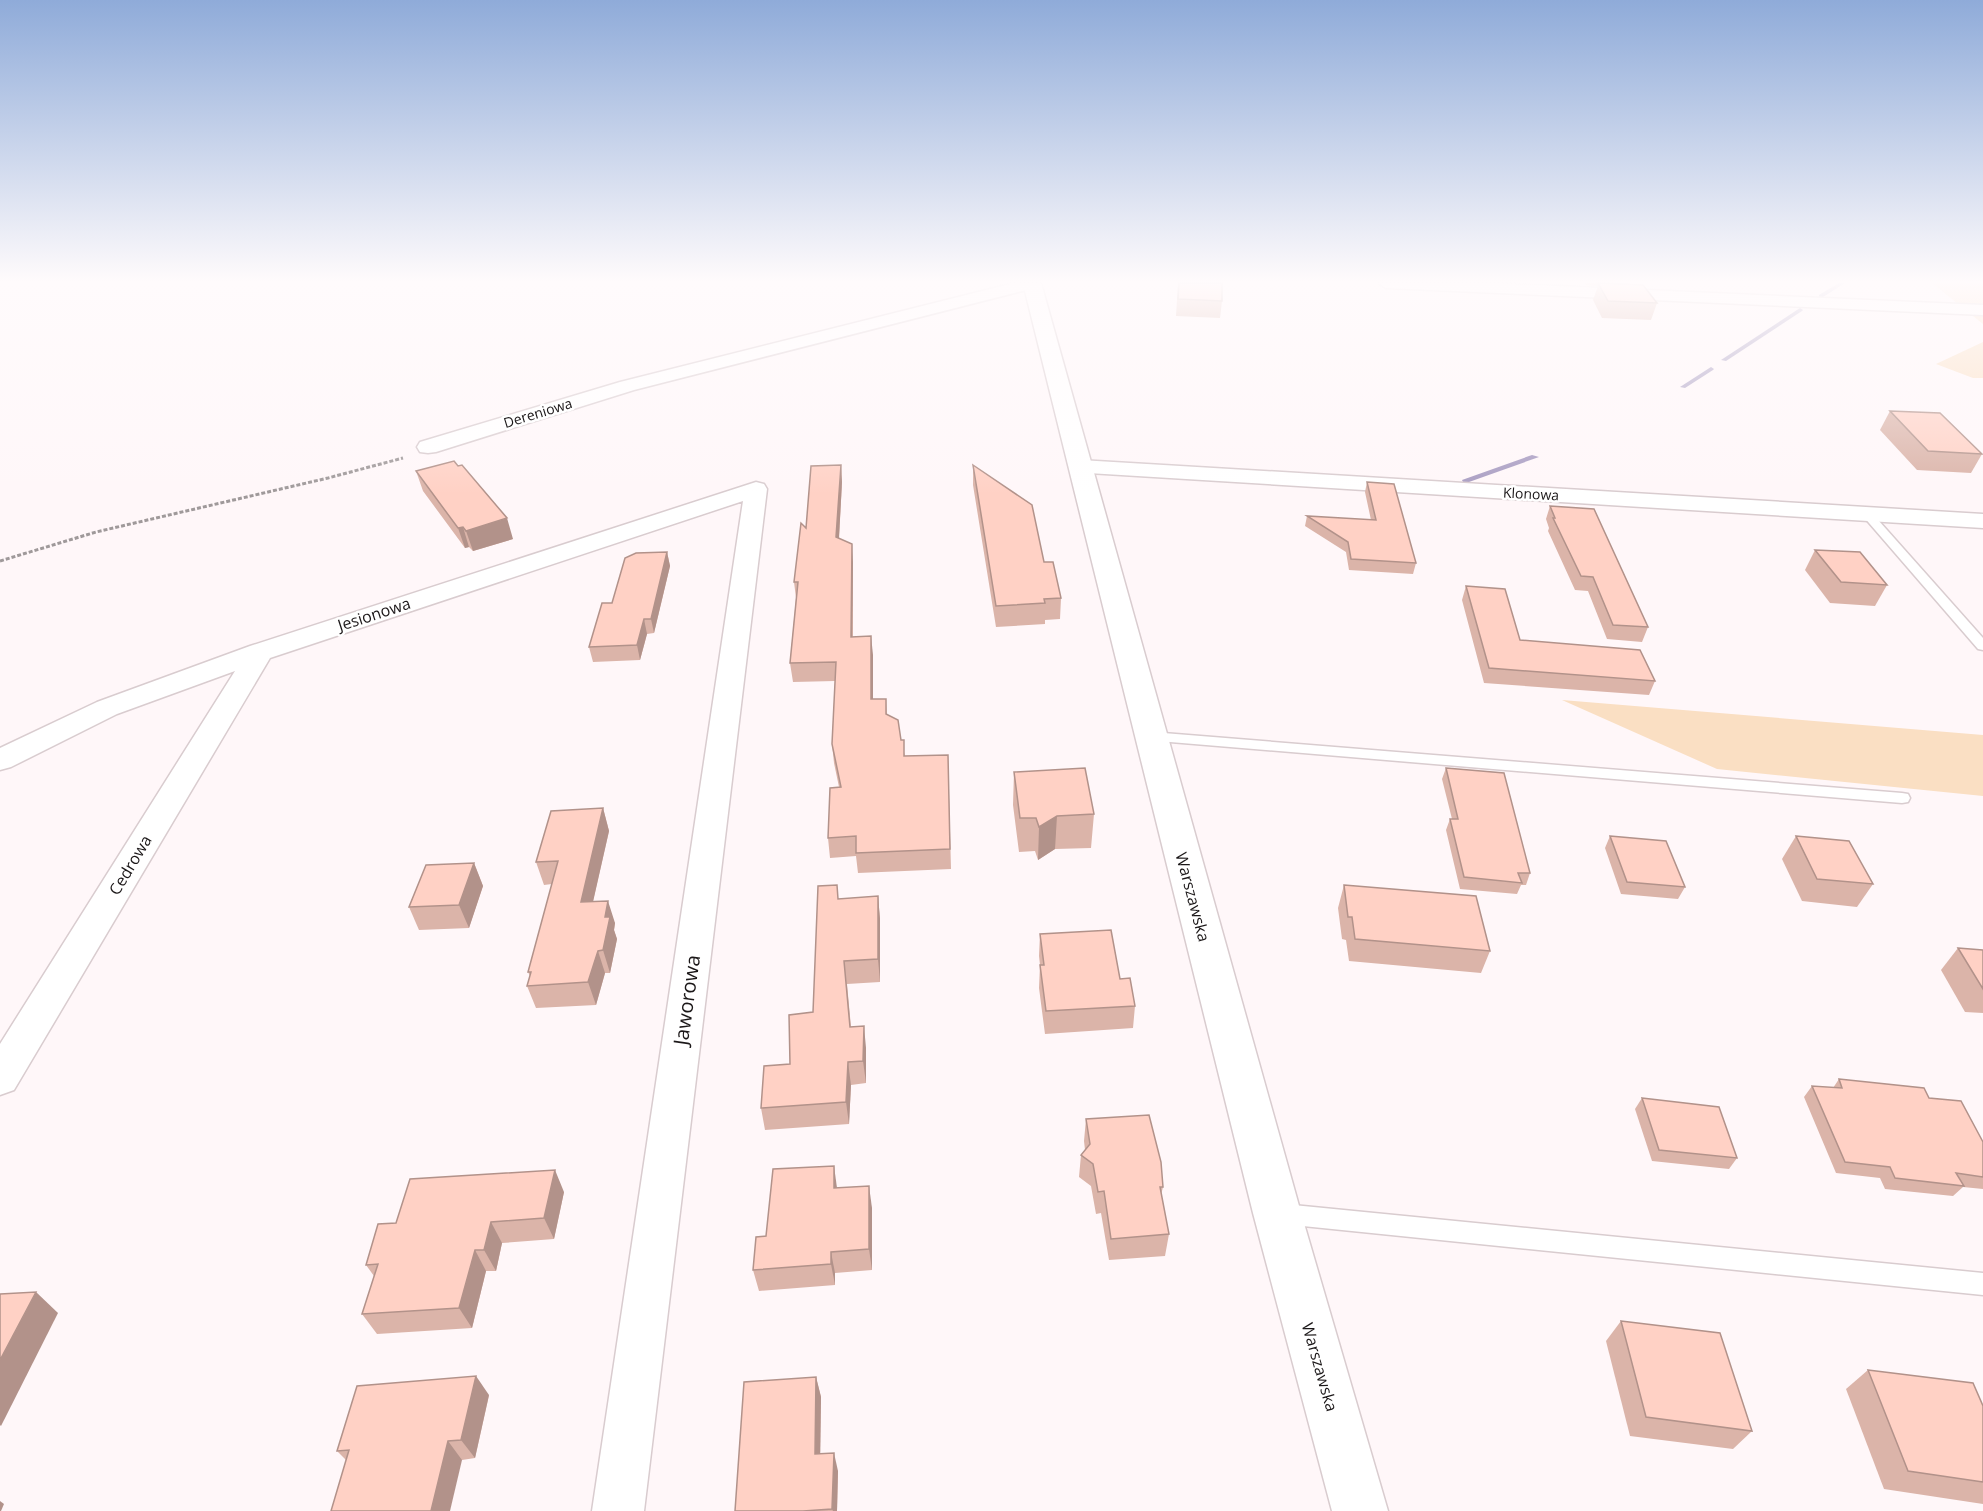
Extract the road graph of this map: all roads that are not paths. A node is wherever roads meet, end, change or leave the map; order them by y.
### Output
1 (755, 354) edge
2 (1050, 354) edge
3 (428, 447) road end
4 (1080, 467) junction
5 (756, 489) joint
6 (1867, 514) junction
7 (1983, 521) edge
8 (1983, 646) edge
9 (260, 651) junction
10 (1151, 737) junction
11 (0, 760) edge
12 (1902, 798) dead end
13 (0, 1078) edge
14 (1277, 1213) junction
15 (1983, 1284) edge
16 (618, 1511) edge
17 (1360, 1511) edge

1 - 3 street, Dereniowa
2 - 4 street, Warszawska
4 - 6 street, Klonowa
4 - 10 street, Warszawska
5 - 9 street, Jesionowa
5 - 16 street, Jaworowa
6 - 7 street, Klonowa
6 - 8 lane
9 - 11 street, Jesionowa
9 - 13 street, Cedrowa
10 - 12 lane
10 - 14 street, Warszawska
14 - 15 lane
14 - 17 street, Warszawska

